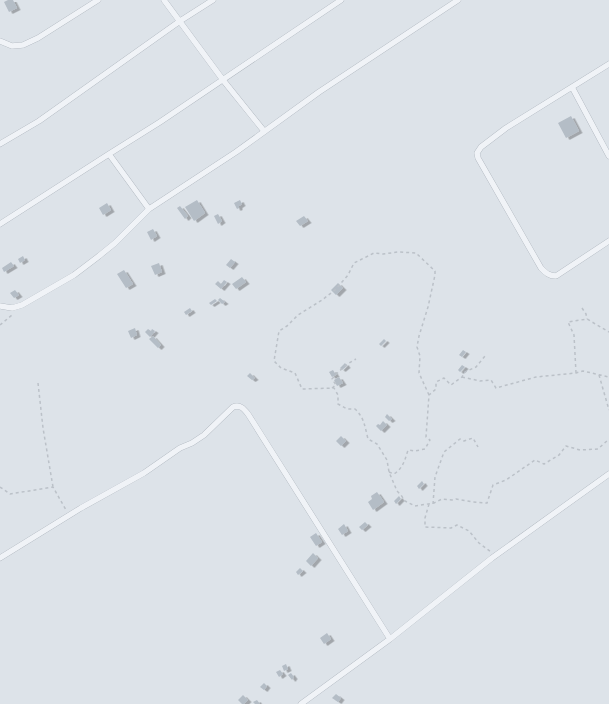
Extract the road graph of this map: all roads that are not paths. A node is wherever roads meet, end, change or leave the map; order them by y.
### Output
1 (98, 0) edge
2 (164, 0) edge
3 (213, 0) edge
4 (341, 0) edge
5 (458, 0) edge
6 (180, 21) junction
7 (0, 41) edge
8 (609, 64) edge
9 (223, 80) junction
10 (572, 86) junction
11 (264, 131) junction
12 (0, 144) edge
13 (109, 154) junction
14 (608, 154) edge
15 (149, 209) junction
16 (0, 224) edge
17 (609, 241) edge
18 (0, 306) edge
19 (609, 474) edge
20 (0, 558) edge
21 (390, 638) junction
22 (301, 704) edge

1 - 7 street
2 - 6 street
3 - 6 street
4 - 9 street
5 - 11 street
6 - 9 street
6 - 12 street
8 - 10 street
9 - 11 street
9 - 13 street
10 - 14 street
10 - 17 street
11 - 15 street
13 - 15 street
13 - 16 street
15 - 18 street
19 - 21 street
20 - 21 street
21 - 22 street

